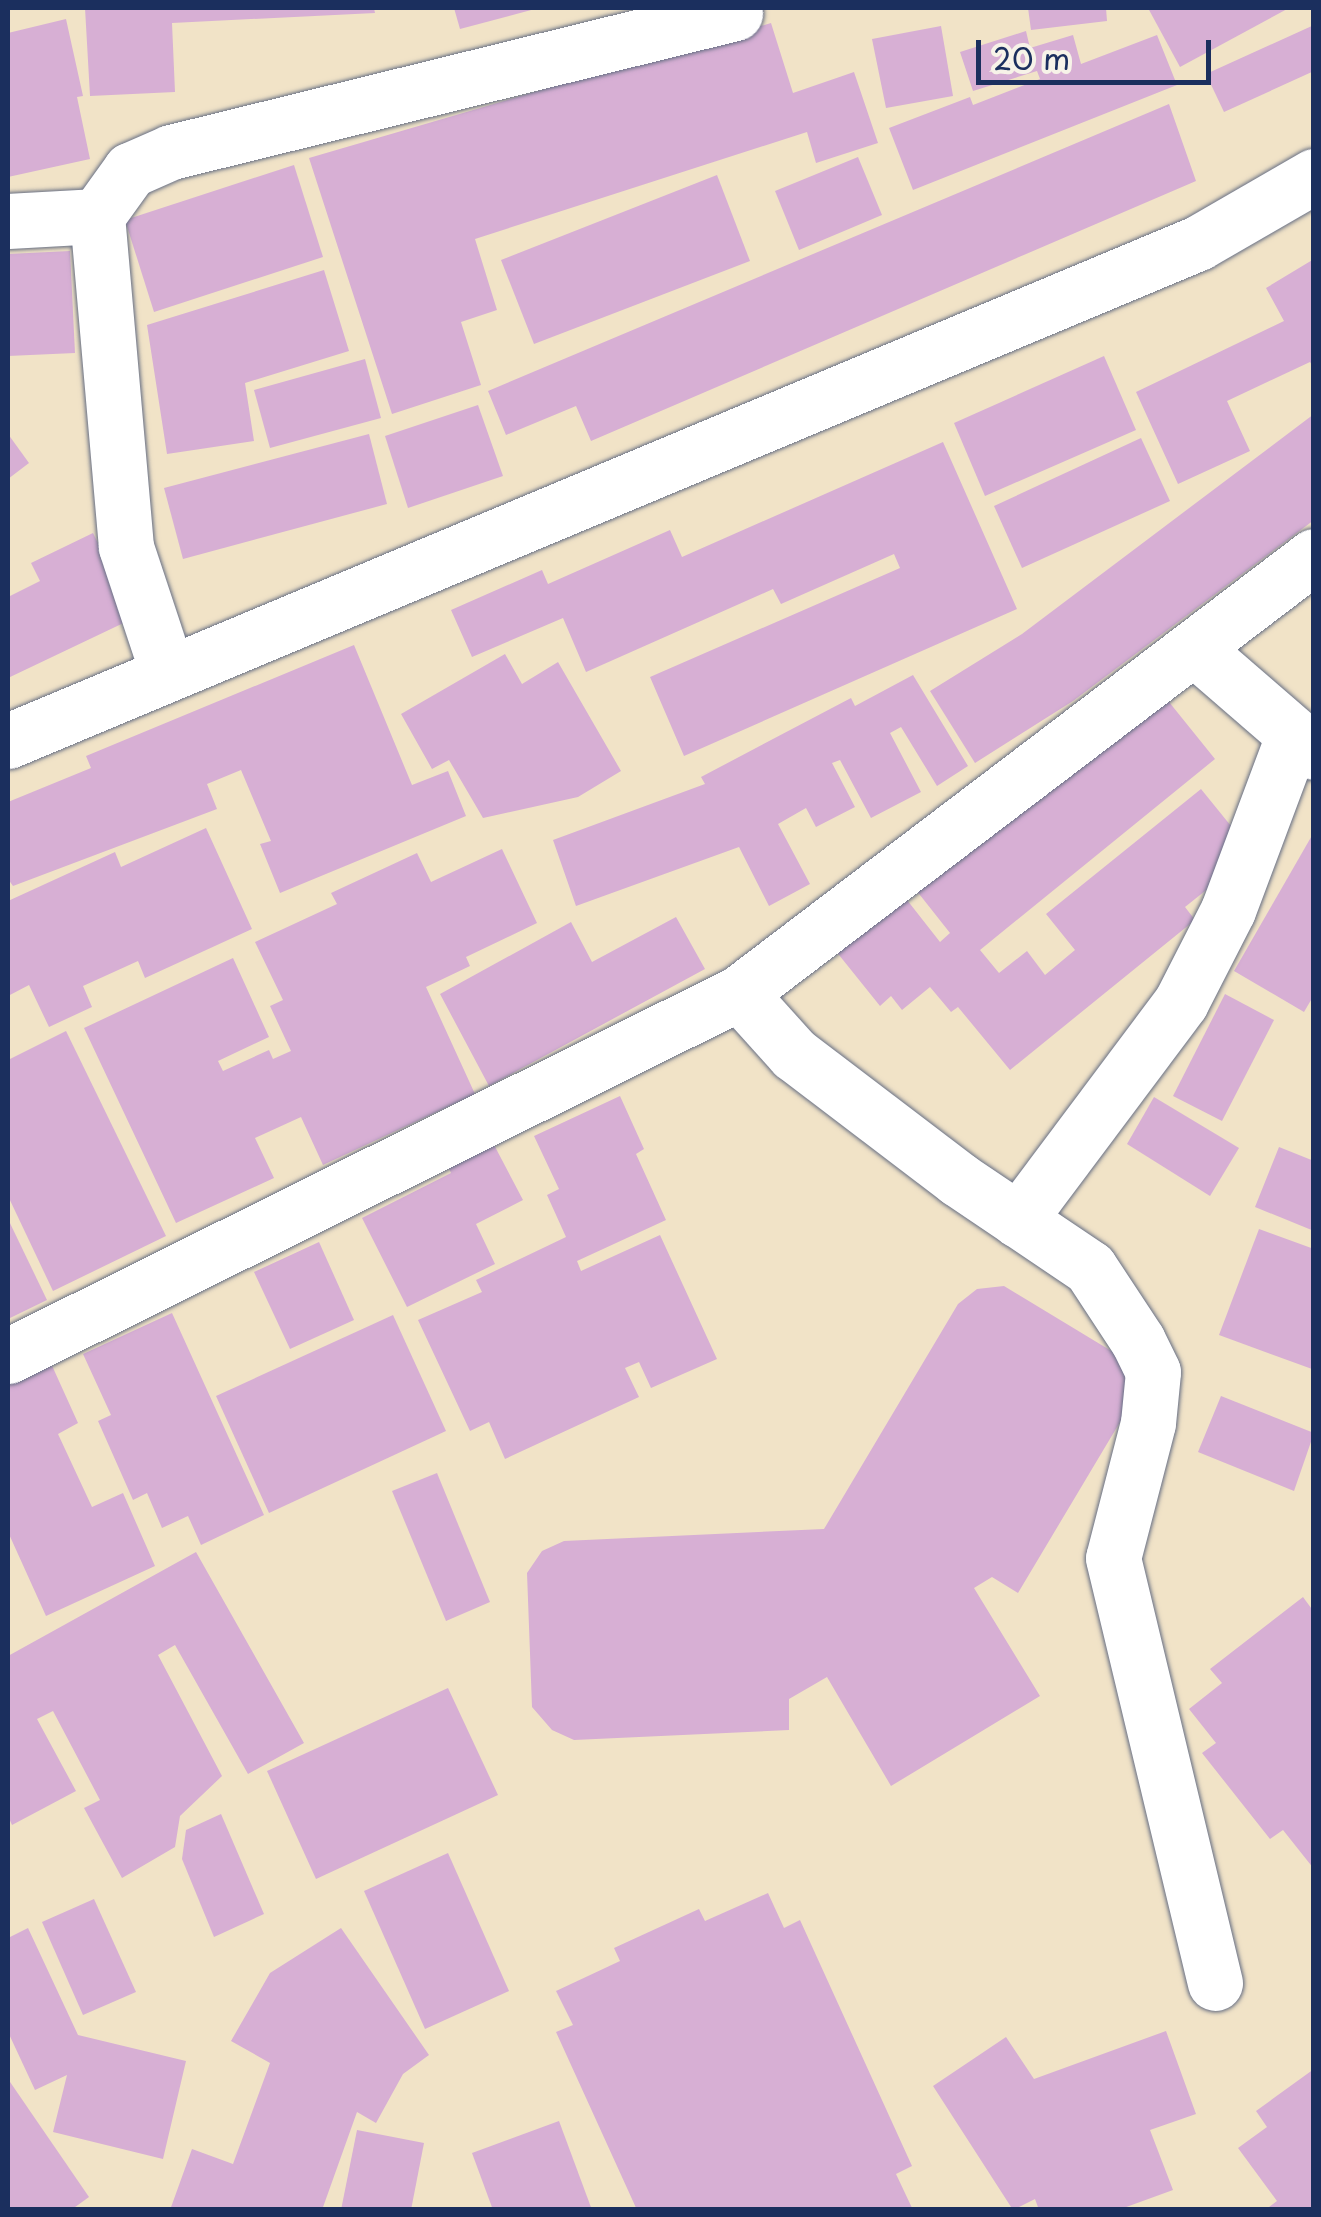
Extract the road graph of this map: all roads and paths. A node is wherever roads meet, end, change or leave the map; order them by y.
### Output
1 (736, 13) dead end
2 (1314, 176) edge
3 (97, 216) junction
4 (8, 221) edge
5 (1314, 556) edge
6 (1195, 649) junction
7 (167, 671) junction
8 (8, 741) edge
9 (1303, 744) edge
10 (738, 993) junction
11 (1018, 1220) junction
12 (8, 1356) edge
13 (1215, 1982) dead end

1 - 3 street
2 - 7 street
3 - 4 street
3 - 7 street
5 - 6 street
6 - 9 street
6 - 10 street
7 - 8 street
9 - 11 street
10 - 11 street
10 - 12 street
11 - 13 street

